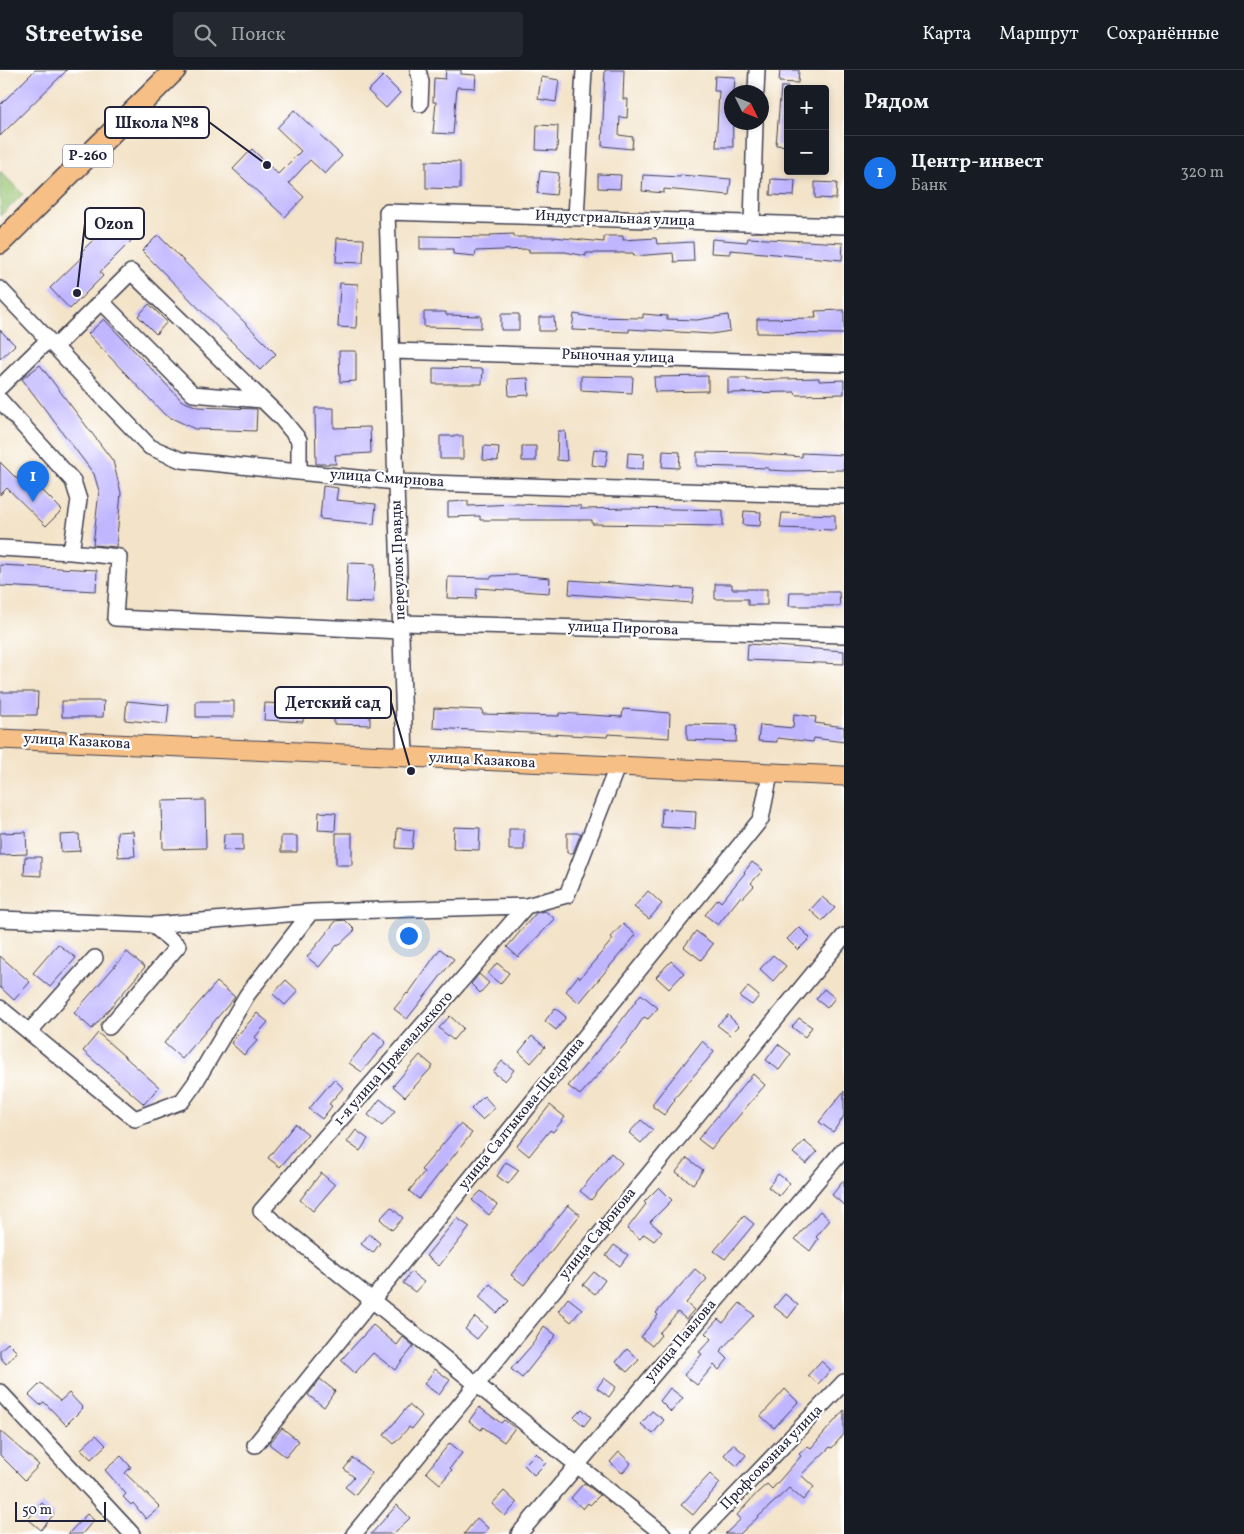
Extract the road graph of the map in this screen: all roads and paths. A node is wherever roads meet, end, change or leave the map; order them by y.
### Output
1 (175, 70) edge
2 (418, 70) edge
3 (584, 70) edge
4 (757, 70) edge
5 (756, 85) edge
6 (420, 104) dead end
7 (755, 130) edge
8 (387, 212) joint
9 (576, 218) junction
10 (752, 224) junction
11 (844, 226) edge
12 (0, 243) edge
13 (0, 289) edge
14 (101, 301) junction
15 (52, 344) junction
16 (392, 351) junction
17 (844, 364) edge
18 (0, 387) edge
19 (0, 400) edge
20 (262, 400) junction
21 (299, 472) junction
22 (396, 482) junction
23 (844, 496) edge
24 (0, 548) edge
25 (71, 552) junction
26 (401, 627) junction
27 (844, 635) edge
28 (0, 739) edge
29 (405, 757) junction
30 (618, 767) junction
31 (770, 774) junction
32 (844, 776) edge
33 (526, 906) junction
34 (311, 912) junction
35 (0, 919) edge
36 (154, 925) junction
37 (844, 936) edge
38 (95, 958) dead end
39 (0, 1008) edge
40 (109, 1027) dead end
41 (29, 1032) junction
42 (844, 1148) edge
43 (372, 1300) junction
44 (844, 1382) edge
45 (476, 1383) junction
46 (0, 1392) edge
47 (255, 1445) dead end
48 (576, 1465) junction
49 (132, 1534) edge
50 (354, 1534) edge
51 (518, 1534) edge
52 (663, 1534) edge
53 (699, 1534) edge

1 - 12 highway, Р-260
2 - 6 street
3 - 9 street
4 - 5 street
7 - 10 street
8 - 9 street, Индустриальная улица
8 - 16 street, переулок Правды
9 - 10 street, Индустриальная улица
10 - 11 street, Индустриальная улица
13 - 15 street, улица Смирнова
14 - 15 street
14 - 20 street
14 - 20 street
15 - 18 street
15 - 21 street, улица Смирнова
16 - 17 street, Рыночная улица
16 - 22 street, переулок Правды
19 - 25 street
20 - 21 street
21 - 22 street, улица Смирнова
22 - 23 street, улица Смирнова
22 - 26 street, переулок Правды
24 - 25 street
25 - 26 street, улица Пирогова
26 - 27 street, улица Пирогова
26 - 29 street, переулок Правды
28 - 29 main road, улица Казакова
29 - 30 main road, улица Казакова
30 - 31 main road, улица Казакова
30 - 33 street
31 - 32 main road, улица Казакова
31 - 43 street, улица Салтыкова-Щедрина
33 - 34 street
33 - 43 street, 1-я улица Пржевальского
34 - 36 street
34 - 41 street
35 - 36 street
36 - 40 street
37 - 45 street, улица Сафонова
38 - 41 street
39 - 41 street
42 - 48 street, улица Павлова
43 - 45 street
43 - 47 street, улица Салтыкова-Щедрина
44 - 53 street, Профсоюзная улица
45 - 48 street
45 - 50 street, улица Сафонова
46 - 49 street
48 - 51 street, улица Павлова
48 - 52 street

